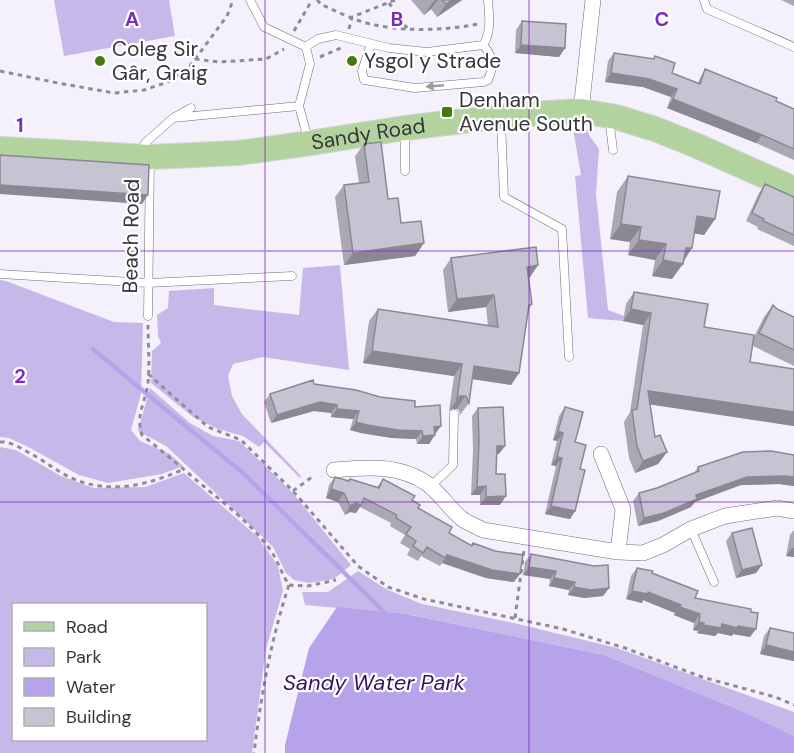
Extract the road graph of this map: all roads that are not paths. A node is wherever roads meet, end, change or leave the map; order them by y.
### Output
1 (250, 0) edge
2 (488, 0) edge
3 (593, 0) edge
4 (704, 0) edge
5 (371, 44) junction
6 (483, 45) junction
7 (305, 47) junction
8 (794, 47) edge
9 (299, 106) junction
10 (191, 108) dead end
11 (581, 111) junction
12 (501, 116) junction
13 (609, 116) junction
14 (173, 118) junction
15 (405, 128) junction
16 (310, 143) junction
17 (0, 149) edge
18 (613, 150) dead end
19 (145, 157) junction
20 (405, 171) dead end
21 (794, 189) edge
22 (0, 274) edge
23 (292, 276) dead end
24 (148, 283) junction
25 (148, 316) road end
26 (569, 357) dead end
27 (454, 414) dead end
28 (601, 454) dead end
29 (334, 470) dead end
30 (430, 487) junction
31 (794, 511) edge
32 (691, 529) junction
33 (618, 552) junction
34 (714, 582) dead end

1 - 7 lane
2 - 6 lane
3 - 11 street
4 - 8 lane
5 - 6 lane
6 -> 5 lane
5 - 7 lane
7 - 9 lane
9 - 14 lane
9 - 16 lane
10 - 14 lane
11 - 12 main road, Sandy Road
11 - 13 main road, Sandy Road
12 - 15 main road, Sandy Road
12 - 26 lane
13 - 18 lane
13 - 21 main road, Sandy Road
14 - 19 lane
15 - 16 main road, Sandy Road
15 - 20 lane
16 - 19 main road, Sandy Road
17 - 19 main road, Sandy Road
19 - 24 lane, Beach Road
22 - 24 lane
23 - 24 lane
24 - 25 lane, Beach Road
27 - 30 lane
28 - 33 street
29 - 30 street
30 - 33 street
31 - 32 street
32 - 33 street
32 - 34 lane

